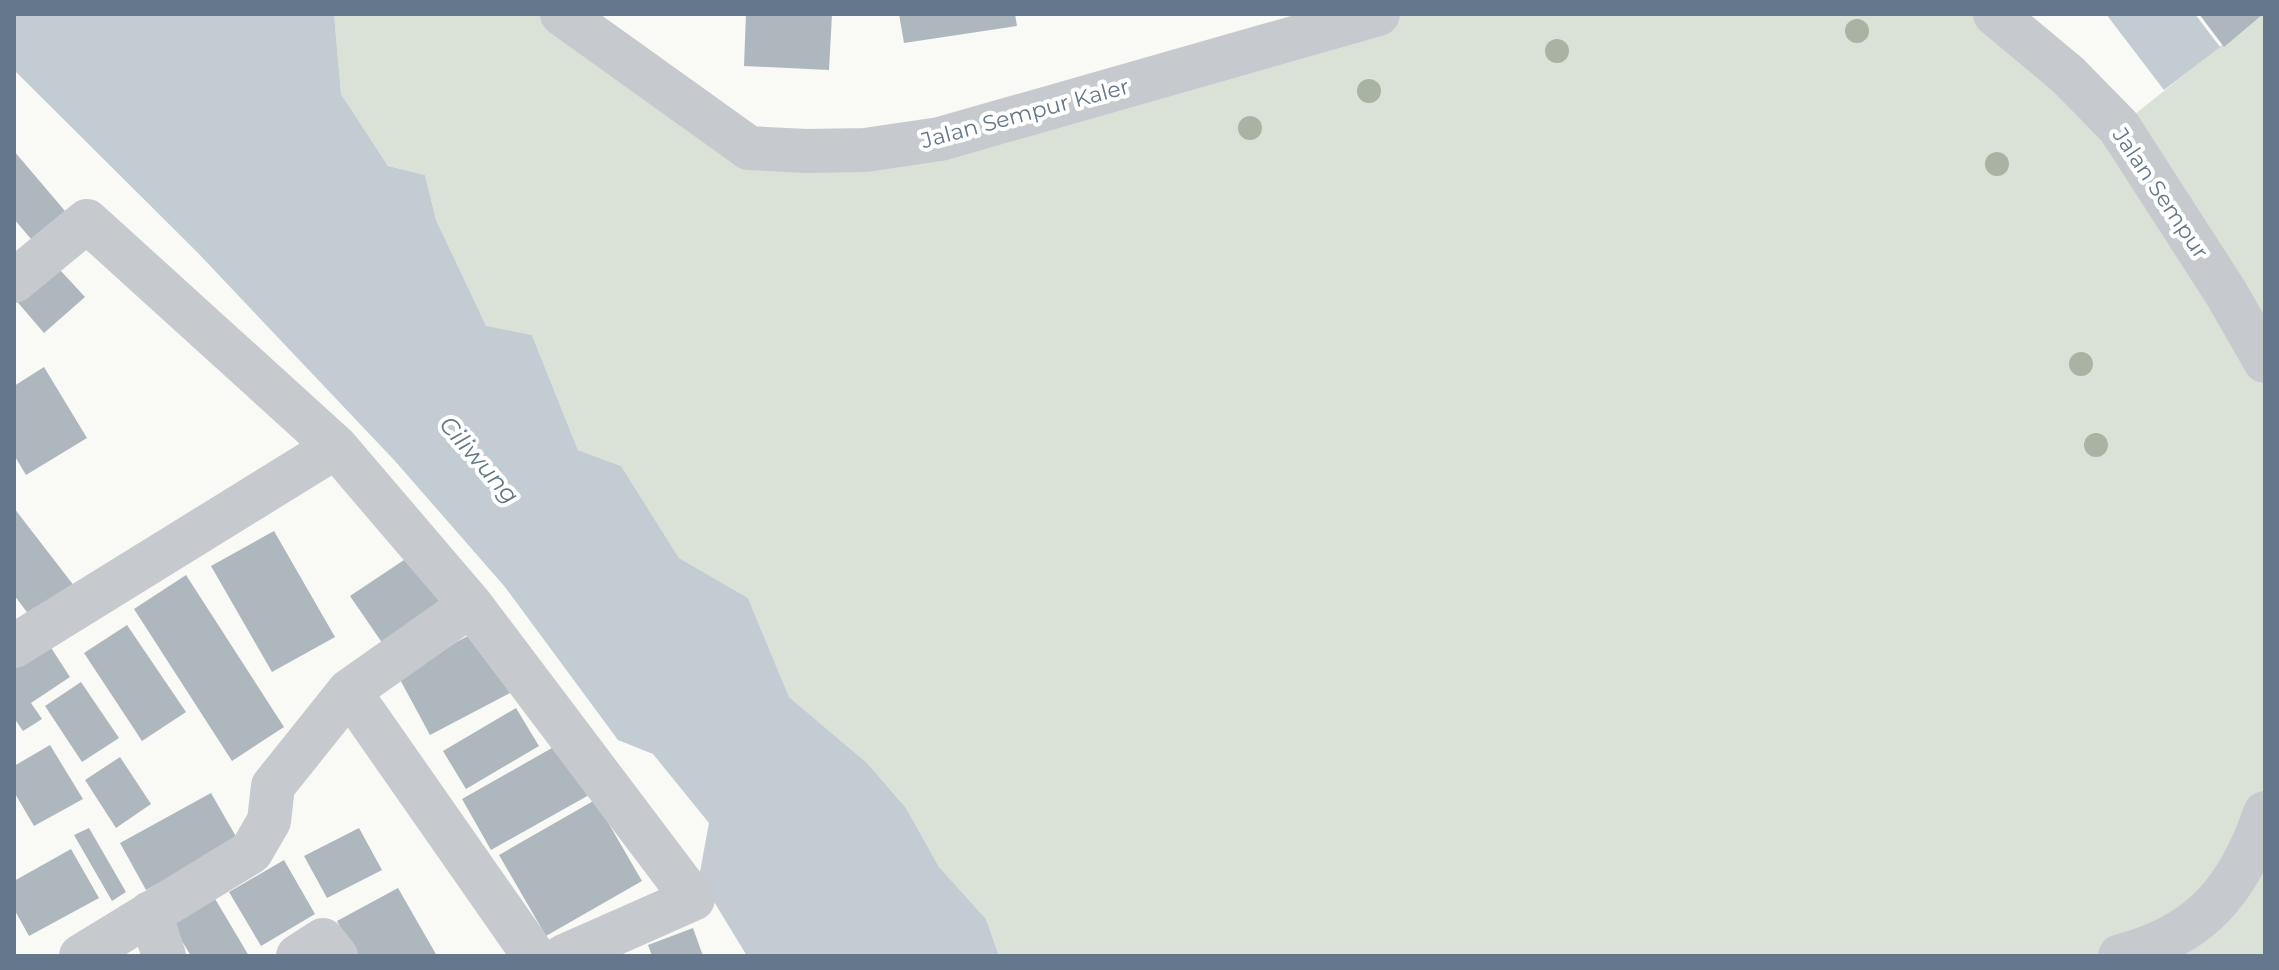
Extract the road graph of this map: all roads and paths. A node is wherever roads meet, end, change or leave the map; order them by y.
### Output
1 (562, 14) edge
2 (1378, 14) edge
3 (1995, 14) edge
4 (14, 281) edge
5 (2265, 361) edge
6 (336, 447) junction
7 (471, 605) junction
8 (14, 646) edge
9 (349, 691) junction
10 (2265, 813) edge
11 (150, 913) junction
12 (81, 956) edge
13 (164, 956) edge
14 (298, 956) edge
15 (336, 956) edge
16 (534, 956) edge
17 (564, 956) edge
18 (2120, 956) edge

1 - 2 street, Jalan Sempur Kaler
3 - 5 street, Jalan Sempur
4 - 6 street
6 - 7 street
6 - 8 street
7 - 9 street
7 - 17 street
9 - 11 street
9 - 16 street
10 - 18 street
11 - 12 street
11 - 13 street
14 - 15 street

